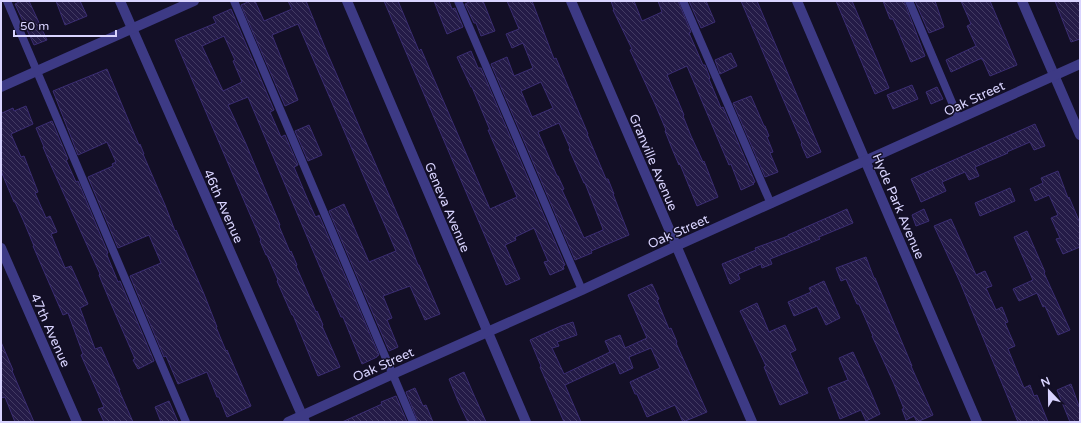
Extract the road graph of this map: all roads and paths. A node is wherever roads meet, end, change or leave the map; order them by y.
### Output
1 (7, 1) edge
2 (120, 1) edge
3 (194, 1) edge
4 (234, 1) edge
5 (347, 1) edge
6 (458, 1) edge
7 (571, 1) edge
8 (683, 1) edge
9 (797, 1) edge
10 (909, 1) edge
11 (1022, 1) edge
12 (132, 29) junction
13 (1080, 64) edge
14 (36, 72) junction
15 (1054, 75) junction
16 (1, 87) edge
17 (960, 119) junction
18 (1080, 135) edge
19 (865, 161) junction
20 (771, 204) junction
21 (676, 246) junction
22 (1, 248) edge
23 (582, 290) junction
24 (487, 332) junction
25 (393, 374) junction
26 (304, 419) edge
27 (77, 422) edge
28 (186, 422) edge
29 (288, 422) edge
30 (413, 422) edge
31 (526, 422) edge
32 (752, 422) edge
33 (977, 422) edge

1 - 14 lane
2 - 12 street, 46th Avenue
3 - 12 street
4 - 25 lane
5 - 24 street, Geneva Avenue
6 - 23 lane
7 - 21 street, Granville Avenue
8 - 20 lane
9 - 19 street, Hyde Park Avenue
10 - 17 lane
11 - 15 street
12 - 14 street
12 - 26 street, 46th Avenue
13 - 15 street, Oak Street
14 - 16 street
14 - 28 lane
15 - 17 street, Oak Street
15 - 18 street
17 - 19 street, Oak Street
19 - 20 street, Oak Street
19 - 33 street, Hyde Park Avenue
20 - 21 street, Oak Street
21 - 23 street, Oak Street
21 - 32 street, Granville Avenue
22 - 27 street, 47th Avenue
23 - 24 street, Oak Street
24 - 25 street, Oak Street
24 - 31 street, Geneva Avenue
25 - 26 street, Oak Street
25 - 30 lane
26 - 29 street, Oak Street

